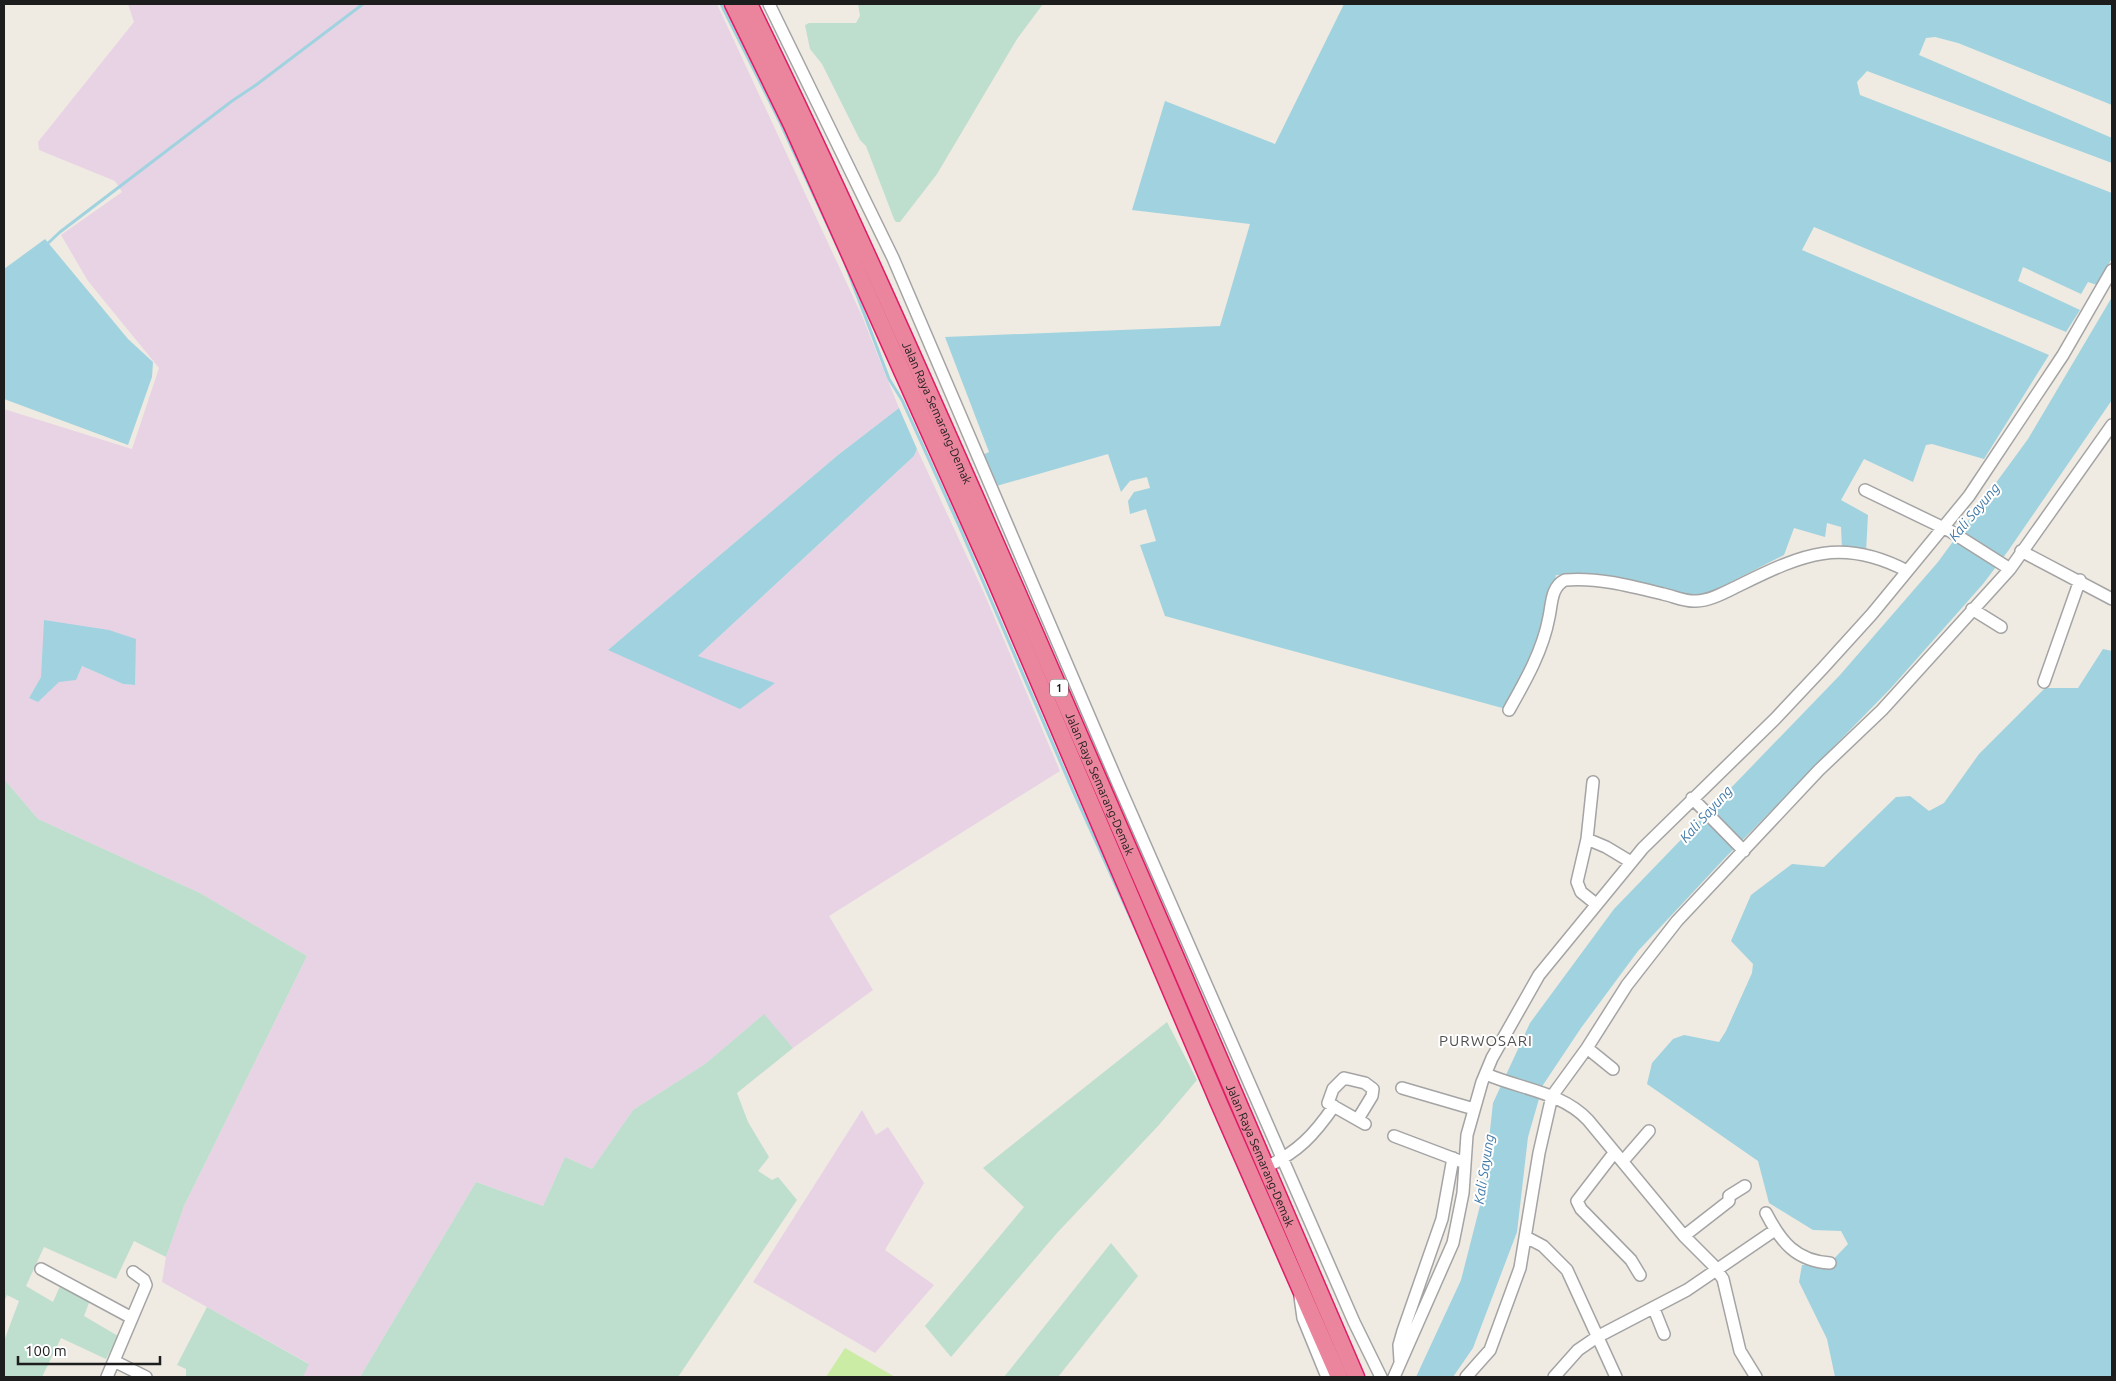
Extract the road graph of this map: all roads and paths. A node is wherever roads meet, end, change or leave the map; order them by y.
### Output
1 (733, 4) edge
2 (749, 4) edge
3 (769, 4) edge
4 (893, 258) junction
5 (2112, 270) edge
6 (875, 274) junction
7 (2112, 425) edge
8 (1865, 490) dead end
9 (1946, 529) junction
10 (2021, 551) junction
11 (2006, 566) junction
12 (1907, 571) junction
13 (2080, 580) junction
14 (2112, 599) edge
15 (1972, 609) junction
16 (2001, 627) dead end
17 (2044, 682) dead end
18 (1509, 710) dead end
19 (1593, 782) dead end
20 (1693, 799) junction
21 (1587, 839) junction
22 (1742, 850) junction
23 (1631, 862) junction
24 (1146, 887) junction
25 (1131, 895) junction
26 (1596, 904) junction
27 (1587, 1048) junction
28 (1613, 1068) dead end
29 (1486, 1074) junction
30 (1402, 1088) dead end
31 (1548, 1095) junction
32 (1334, 1106) junction
33 (1474, 1109) junction
34 (1649, 1131) dead end
35 (1394, 1136) dead end
36 (1619, 1157) junction
37 (1458, 1160) junction
38 (1275, 1163) junction
39 (1745, 1186) dead end
40 (1766, 1213) dead end
41 (1775, 1230) junction
42 (1684, 1236) junction
43 (1526, 1237) junction
44 (1830, 1263) dead end
45 (41, 1269) dead end
46 (1717, 1269) junction
47 (132, 1272) dead end
48 (1640, 1275) dead end
49 (1300, 1285) junction
50 (1654, 1309) junction
51 (132, 1318) junction
52 (1664, 1334) dead end
53 (1599, 1336) junction
54 (114, 1361) junction
55 (1400, 1366) junction
56 (107, 1377) edge
57 (146, 1377) edge
58 (1327, 1377) edge
59 (1340, 1377) edge
60 (1356, 1377) edge
61 (1381, 1377) edge
62 (1394, 1377) edge
63 (1466, 1377) edge
64 (1554, 1377) edge
65 (1616, 1377) edge
66 (1756, 1377) edge

1 - 25 highway, Jalan Raya Semarang-Demak / 1
2 - 6 highway, Jalan Raya Semarang-Demak / 1
3 - 4 street
4 - 6 street
4 - 38 street
5 - 9 street
6 - 24 highway, Jalan Raya Semarang-Demak / 1
7 - 10 street
8 - 9 street
9 - 11 street
9 - 12 street
10 - 11 street
10 - 13 street
11 - 15 street
12 - 18 street
12 - 20 street
13 - 14 street
13 - 17 street
15 - 16 street
15 - 22 street
19 - 21 street
20 - 22 street
20 - 23 street
21 - 23 street
21 - 26 street
22 - 27 street
23 - 26 street
24 - 25 highway
24 - 38 highway, Jalan Raya Semarang-Demak / 1
25 - 49 highway, Jalan Raya Semarang-Demak / 1
26 - 29 street
27 - 28 street
27 - 31 street
29 - 31 street
29 - 33 street
30 - 33 street
31 - 36 street
31 - 43 street
32 - 32 street
32 - 38 street
33 - 37 street
34 - 36 street
35 - 37 street
36 - 42 street
36 - 48 street
37 - 55 street
37 - 55 street
38 - 60 highway, Jalan Raya Semarang-Demak / 1
38 - 61 street
39 - 42 street
40 - 41 street
41 - 44 street
41 - 46 street
42 - 46 street
43 - 53 street
43 - 63 street
45 - 51 street
46 - 50 street
46 - 66 street
47 - 51 street
49 - 58 street
49 - 59 highway, Jalan Raya Semarang-Demak / 1
50 - 52 street
50 - 53 street
51 - 54 street
53 - 64 street
53 - 65 street
54 - 56 street
54 - 57 street
55 - 62 street

